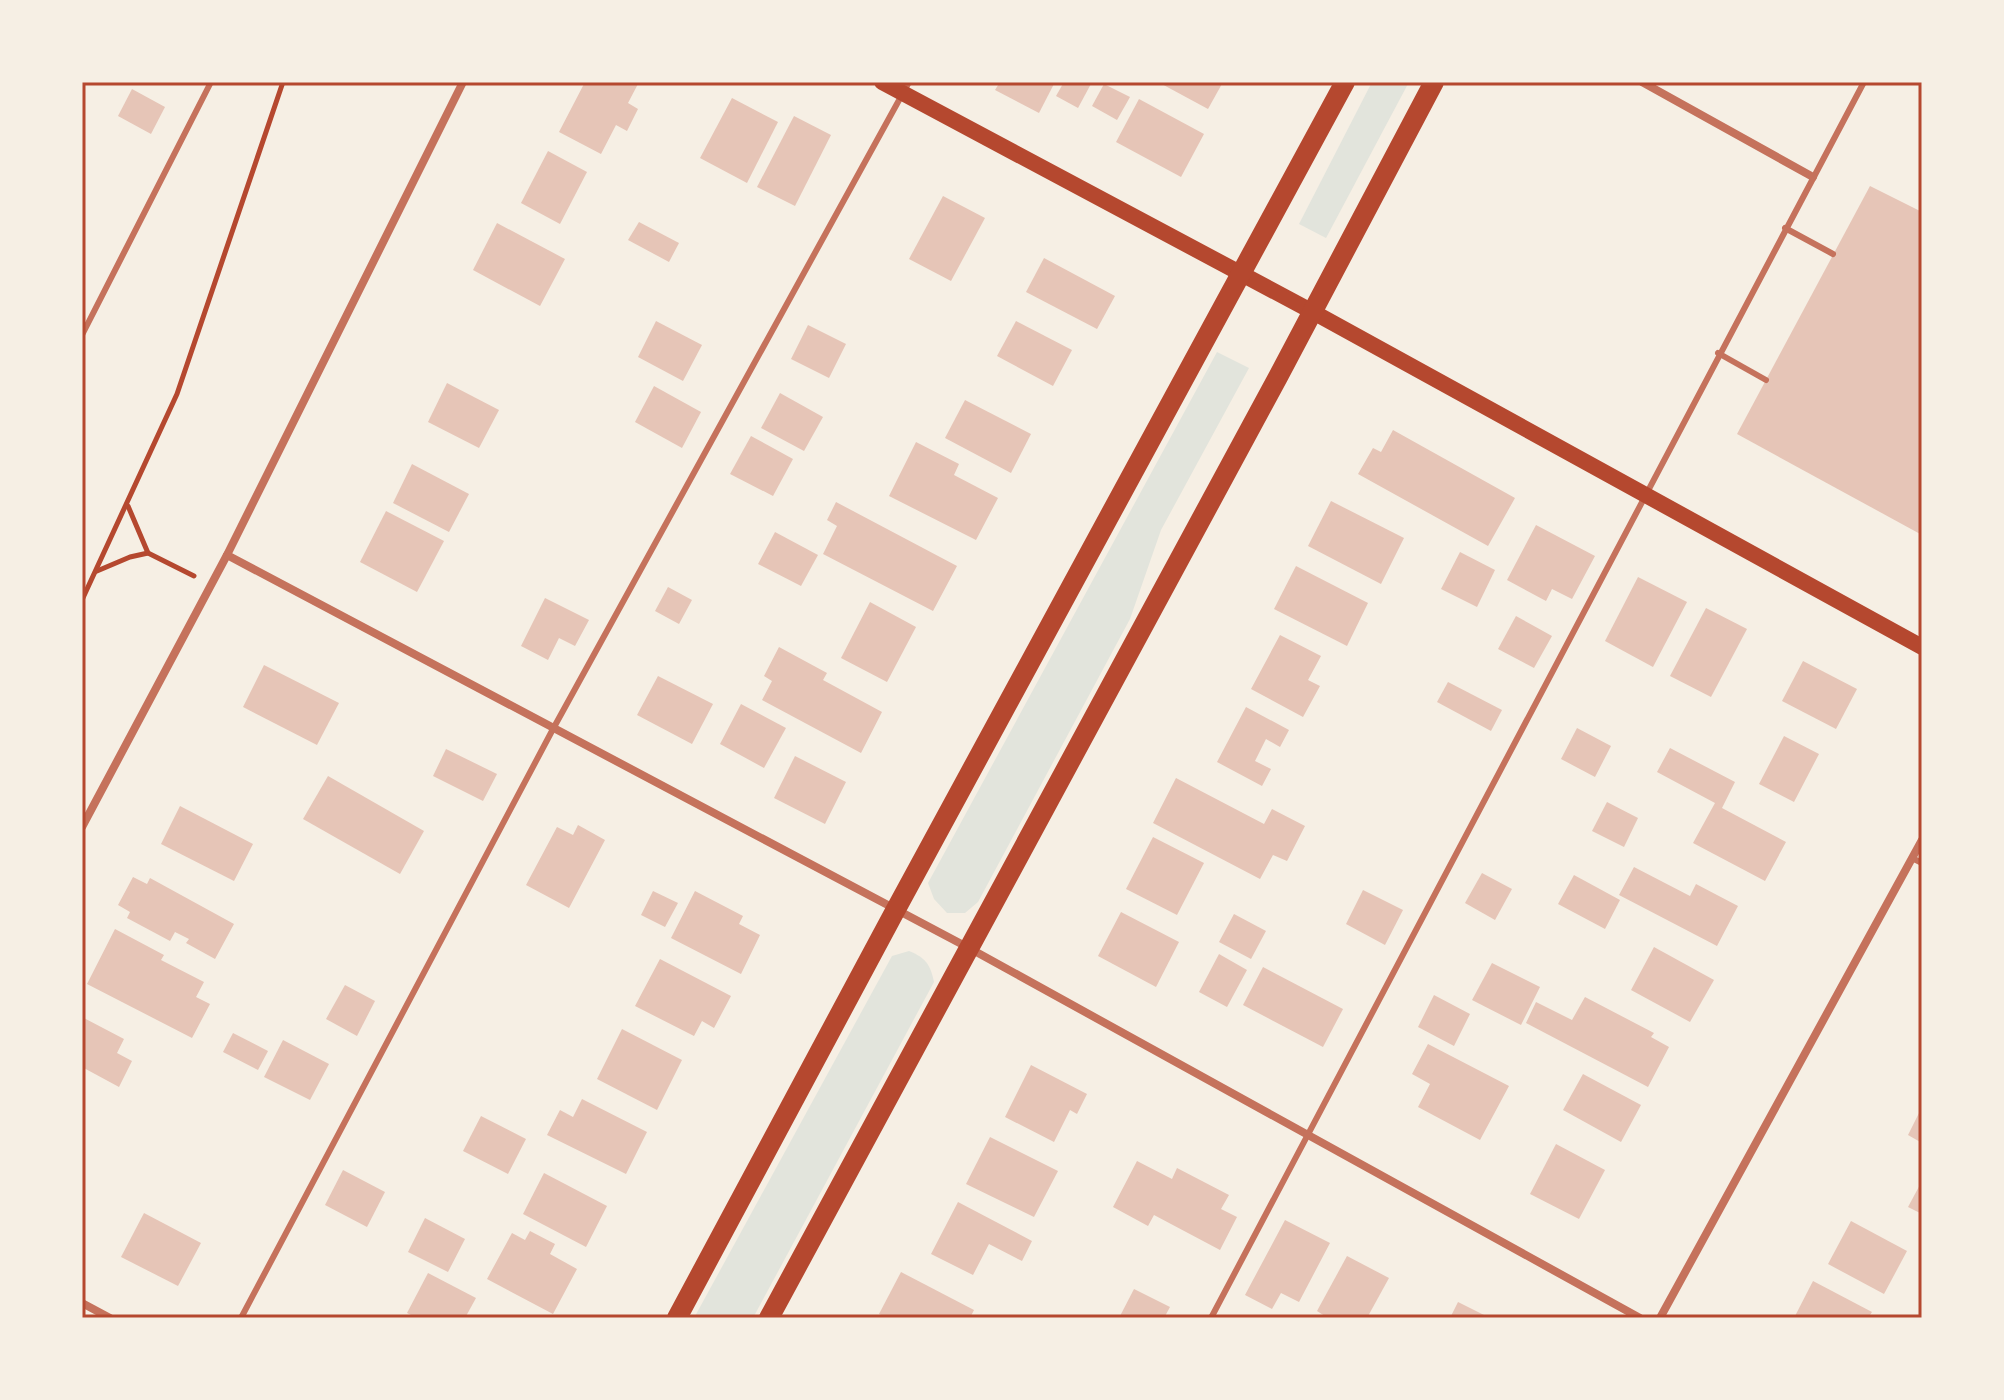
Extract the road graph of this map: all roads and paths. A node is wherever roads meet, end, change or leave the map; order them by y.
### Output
1 (211, 82) edge
2 (283, 82) edge
3 (463, 82) edge
4 (882, 82) edge
5 (1345, 82) edge
6 (1434, 82) edge
7 (1642, 82) edge
8 (1864, 82) edge
9 (906, 88) edge
10 (1813, 177) junction
11 (1785, 228) junction
12 (1833, 254) dead end
13 (1241, 275) junction
14 (1313, 312) junction
15 (82, 335) edge
16 (1718, 353) junction
17 (1766, 380) dead end
18 (1644, 495) junction
19 (128, 505) junction
20 (148, 553) junction
21 (227, 555) junction
22 (96, 572) junction
23 (211, 585) junction
24 (82, 600) edge
25 (1922, 647) edge
26 (553, 729) junction
27 (82, 827) edge
28 (1922, 840) edge
29 (1912, 858) junction
30 (1922, 863) edge
31 (895, 911) junction
32 (969, 948) junction
33 (1309, 1136) junction
34 (82, 1303) edge
35 (110, 1318) edge
36 (241, 1318) edge
37 (677, 1318) edge
38 (769, 1318) edge
39 (1211, 1318) edge
40 (1640, 1318) edge
41 (1660, 1318) edge

1 - 15 lane
2 - 19 path
3 - 21 street
4 - 9 main road
5 - 13 main road
6 - 14 main road
7 - 10 street
8 - 10 lane
9 - 13 main road
9 - 26 lane
10 - 11 lane
11 - 12 lane
11 - 16 lane
13 - 14 main road
13 - 31 main road
14 - 18 main road
14 - 32 main road
16 - 17 lane
16 - 18 lane
18 - 25 main road
18 - 33 lane
19 - 20 path
19 - 22 path
20 - 22 path
20 - 23 path
21 - 23 street
21 - 26 street
22 - 24 path
23 - 27 street
26 - 31 street
26 - 36 lane
28 - 29 street
29 - 30 lane
29 - 41 street
31 - 32 street
31 - 37 main road
32 - 33 street
32 - 38 main road
33 - 39 lane
33 - 40 street
34 - 35 street

